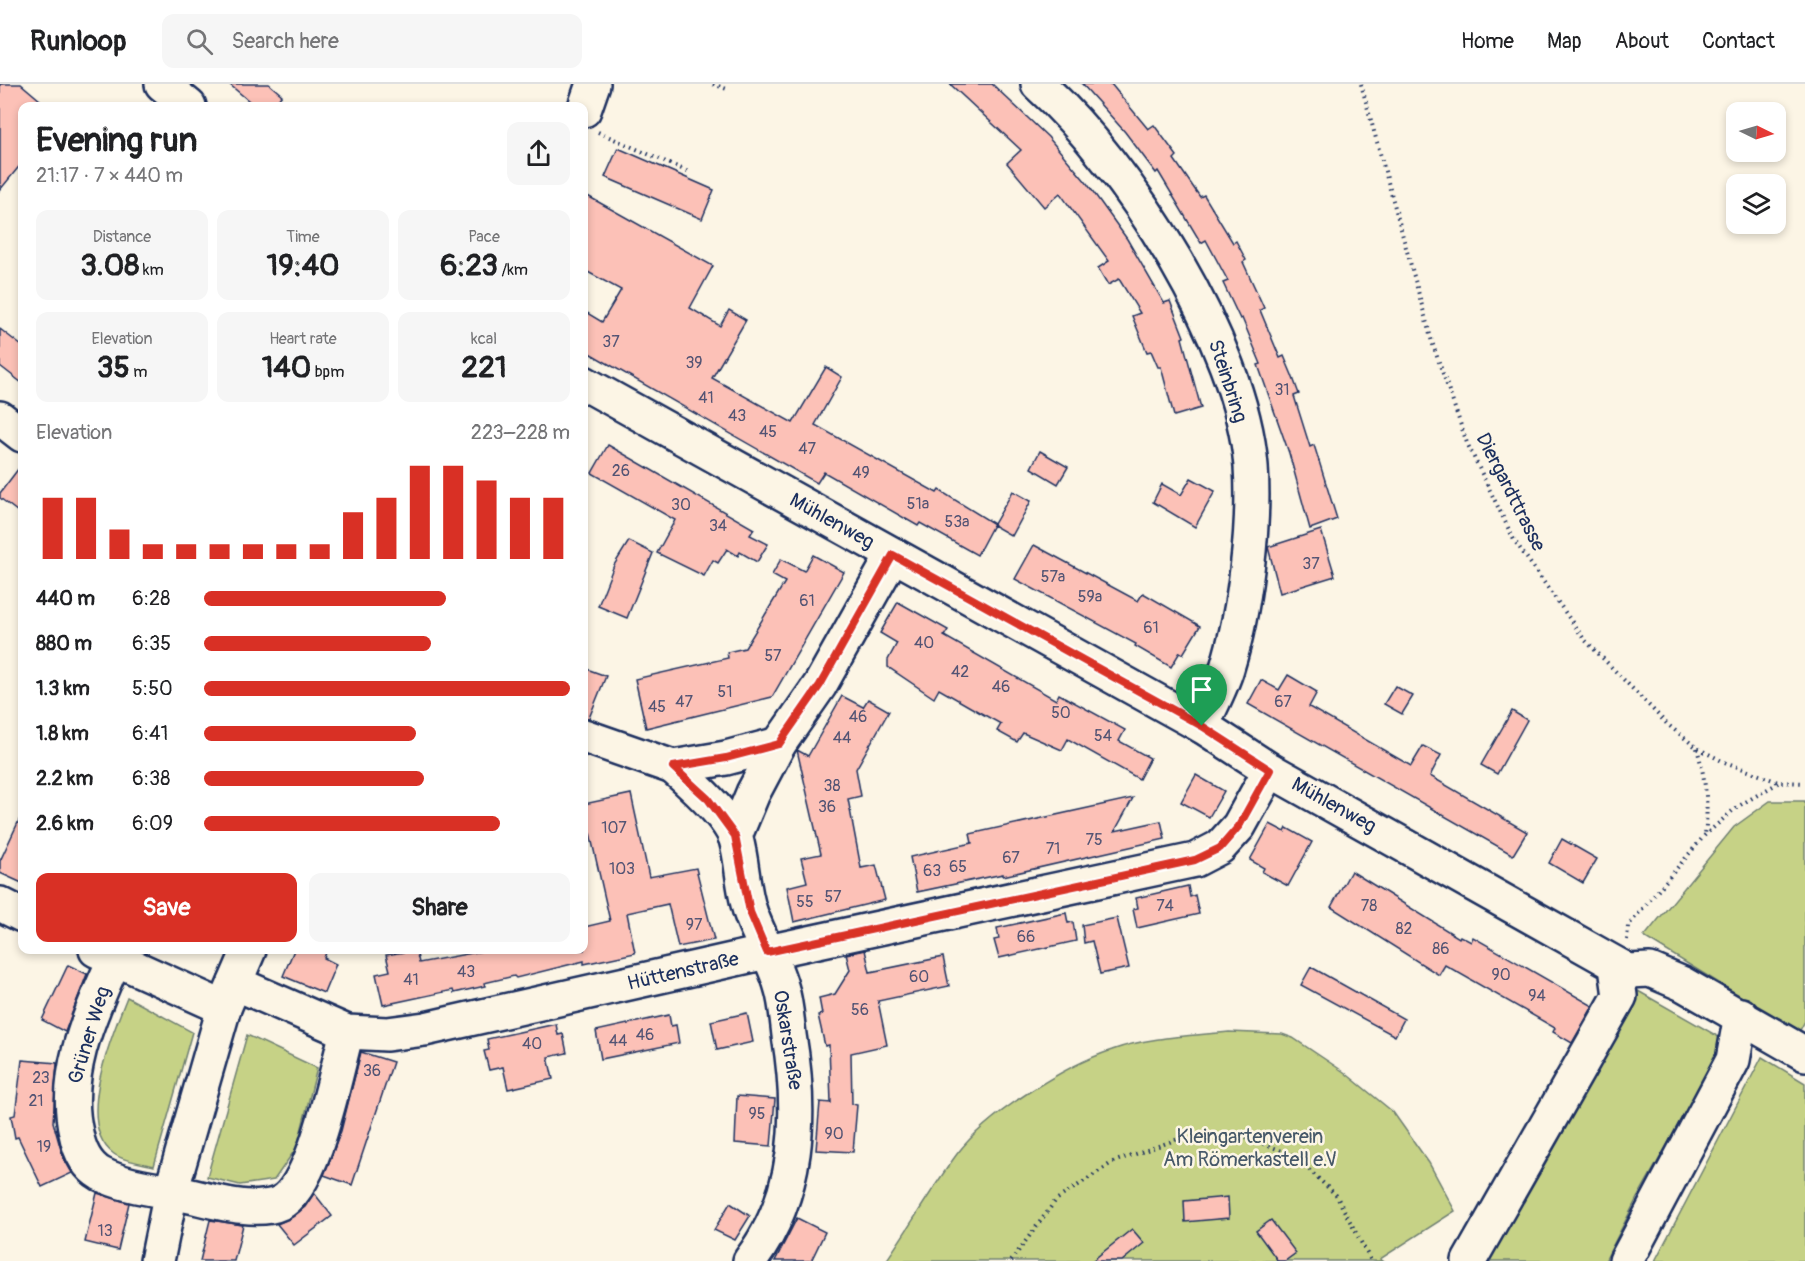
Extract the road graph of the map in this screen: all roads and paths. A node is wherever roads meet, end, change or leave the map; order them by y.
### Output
1 (162, 84) edge
2 (593, 84) edge
3 (713, 84) edge
4 (1038, 84) edge
5 (1360, 84) edge
6 (727, 89) dead end
7 (184, 102) edge
8 (589, 120) edge
9 (691, 173) dead end
10 (588, 385) edge
11 (893, 555) junction
12 (1202, 726) junction
13 (588, 737) edge
14 (779, 744) junction
15 (1697, 748) junction
16 (673, 767) junction
17 (1270, 770) junction
18 (1778, 782) junction
19 (1805, 783) edge
20 (1705, 835) junction
21 (735, 836) junction
22 (0, 904) edge
23 (18, 913) edge
24 (767, 952) junction
25 (106, 954) edge
26 (247, 954) edge
27 (1621, 966) junction
28 (229, 995) junction
29 (1741, 1015) junction
30 (346, 1032) junction
31 (1805, 1053) edge
32 (171, 1192) junction
33 (157, 1261) edge
34 (750, 1261) edge
35 (1011, 1261) edge
36 (1371, 1261) edge
37 (1469, 1261) edge
38 (1626, 1261) edge

1 - 7 street
2 - 8 street
3 - 6 path
4 - 12 street, Steinbring
5 - 15 path, Diergardttrasse
8 - 9 path
10 - 11 street, Mühlenweg
11 - 12 street, Mühlenweg
11 - 14 street
12 - 17 street, Mühlenweg
13 - 16 street
14 - 16 street
14 - 21 street
15 - 18 path, Diergardttrasse
15 - 20 path
16 - 21 street, Oskarstraße
17 - 24 street, Hüttenstraße
17 - 27 street, Mühlenweg
18 - 19 path, Diergardttrasse
18 - 20 path
20 - 27 path
21 - 24 street, Oskarstraße
22 - 23 street
24 - 30 street, Hüttenstraße
24 - 34 street, Oskarstraße
25 - 28 street, Hüttenstraße
25 - 32 street, Grüner Weg
26 - 28 street
27 - 29 street, Mühlenweg
27 - 37 street
28 - 30 street, Hüttenstraße
28 - 32 street
29 - 31 street, Mühlenweg
29 - 38 street
30 - 32 street, Grüner Weg
32 - 33 street
35 - 36 path

